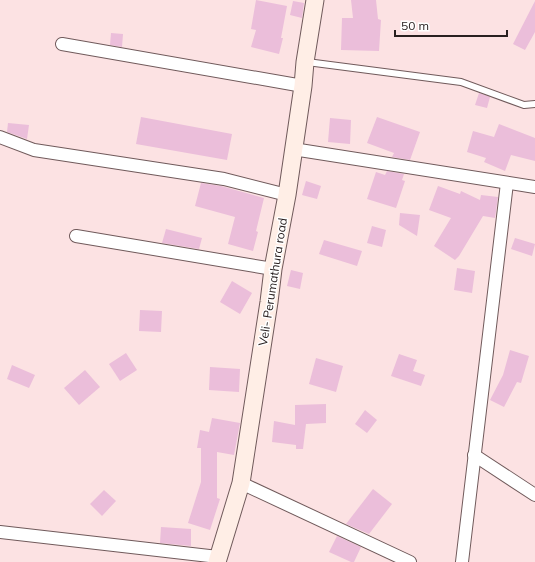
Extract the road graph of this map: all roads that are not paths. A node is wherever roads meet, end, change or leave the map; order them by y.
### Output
1 (315, 0) edge
2 (62, 44) dead end
3 (305, 62) junction
4 (303, 86) junction
5 (535, 104) edge
6 (0, 137) edge
7 (293, 150) junction
8 (507, 183) junction
9 (535, 187) edge
10 (287, 195) junction
11 (76, 236) dead end
12 (273, 269) junction
13 (474, 455) junction
14 (241, 482) junction
15 (535, 495) edge
16 (0, 532) edge
17 (217, 560) edge
18 (410, 562) edge
19 (462, 562) edge

1 - 3 main road, Veli- Perumathura road
2 - 4 street
3 - 4 main road, Veli- Perumathura road
3 - 5 lane
4 - 7 main road, Veli- Perumathura road
6 - 10 street
7 - 8 street
7 - 10 main road, Veli- Perumathura road
8 - 9 street
8 - 13 street
10 - 12 main road, Veli- Perumathura road
11 - 12 street
12 - 14 main road, Veli- Perumathura road
13 - 15 street
13 - 19 street
14 - 17 main road, Veli- Perumathura road
14 - 18 street
16 - 17 street

